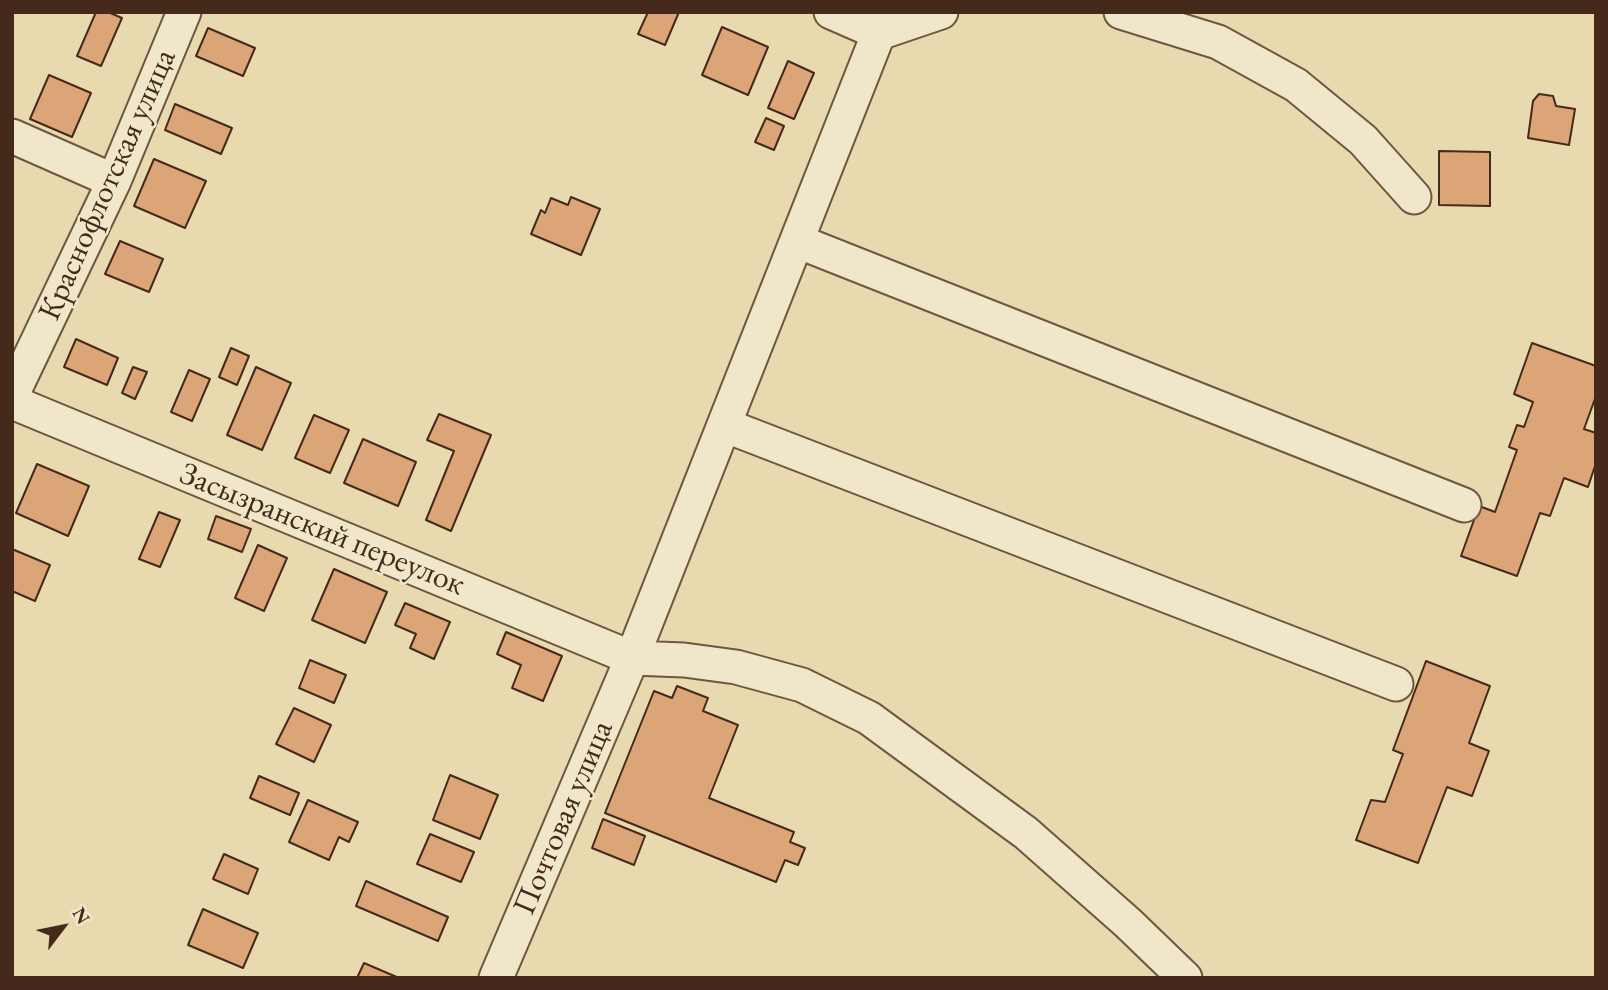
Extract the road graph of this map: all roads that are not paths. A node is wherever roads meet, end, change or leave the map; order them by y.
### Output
1 (184, 12) edge
2 (831, 12) edge
3 (941, 12) edge
4 (1121, 12) edge
5 (883, 23) edge
6 (12, 136) edge
7 (114, 181) junction
8 (1414, 197) dead end
9 (797, 241) junction
10 (12, 396) edge
11 (12, 402) edge
12 (724, 425) junction
13 (1464, 505) dead end
14 (632, 658) junction
15 (1396, 684) dead end
16 (496, 978) edge
17 (1185, 978) edge

1 - 7 street, Краснофлотская улица
2 - 5 street
3 - 5 street
4 - 8 street
5 - 9 street, Почтовая улица
6 - 7 street
7 - 10 street, Краснофлотская улица
9 - 12 street, Почтовая улица
9 - 13 street
11 - 14 street, Засызранский переулок
12 - 14 street, Почтовая улица
12 - 15 street
14 - 16 street, Почтовая улица
14 - 17 street

